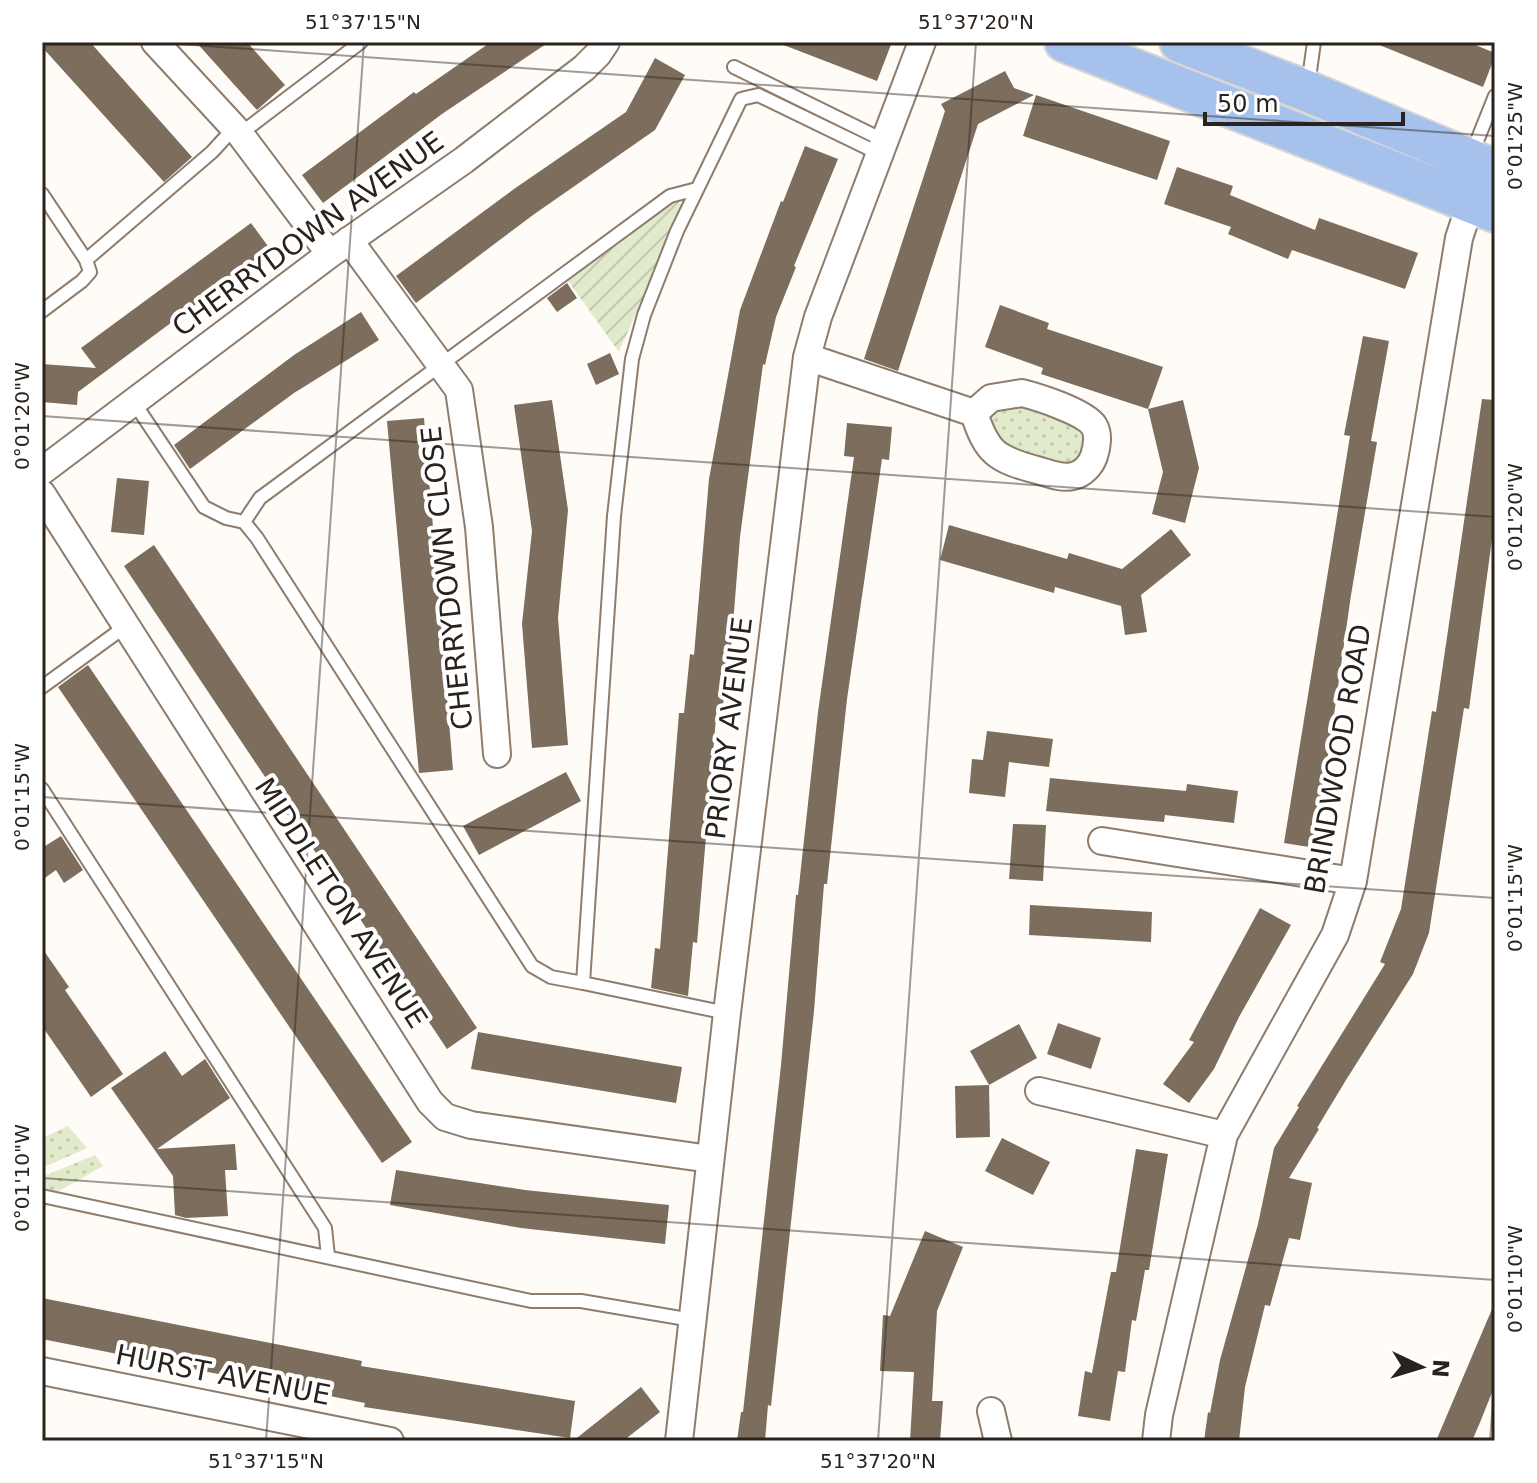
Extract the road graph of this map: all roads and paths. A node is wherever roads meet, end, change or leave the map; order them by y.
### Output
1 (155, 42) edge
2 (361, 42) edge
3 (606, 42) edge
4 (922, 42) edge
5 (1065, 42) edge
6 (1180, 42) edge
7 (1314, 42) edge
8 (734, 67) dead end
9 (1302, 88) junction
10 (1495, 96) edge
11 (1284, 127) junction
12 (237, 131) junction
13 (882, 147) junction
14 (1482, 164) edge
15 (697, 189) junction
16 (42, 194) edge
17 (1483, 207) edge
18 (340, 247) junction
19 (86, 260) junction
20 (42, 311) edge
21 (807, 357) junction
22 (441, 363) junction
23 (133, 401) junction
24 (974, 413) dead end
25 (42, 471) edge
26 (42, 494) edge
27 (244, 522) junction
28 (126, 626) junction
29 (42, 687) edge
30 (497, 754) dead end
31 (42, 789) edge
32 (1102, 841) dead end
33 (1353, 881) junction
34 (583, 983) junction
35 (727, 1013) junction
36 (1039, 1091) dead end
37 (1224, 1135) junction
38 (710, 1159) junction
39 (42, 1196) edge
40 (328, 1256) junction
41 (692, 1320) junction
42 (42, 1371) edge
43 (991, 1411) dead end
44 (390, 1441) edge
45 (679, 1441) edge
46 (998, 1441) edge
47 (1156, 1441) edge

1 - 12 street, CHERRYDOWN CLOSE
2 - 12 lane
3 - 18 street, CHERRYDOWN AVENUE
4 - 13 street, PRIORY AVENUE
5 - 11 main road
6 - 9 main road
7 - 9 lane
8 - 13 lane
9 - 11 main road
9 - 14 main road
10 - 14 lane
11 - 17 main road
12 - 18 street, CHERRYDOWN CLOSE
12 - 19 lane
13 - 15 lane
13 - 21 street, PRIORY AVENUE
15 - 22 lane
15 - 34 lane
16 - 19 lane
17 - 33 street, BRINDWOOD ROAD
18 - 22 street, CHERRYDOWN CLOSE
18 - 23 street, CHERRYDOWN AVENUE
19 - 20 lane
21 - 24 street
21 - 35 street, PRIORY AVENUE
22 - 27 lane
22 - 30 street, CHERRYDOWN CLOSE
23 - 25 street, CHERRYDOWN AVENUE
23 - 27 lane
26 - 28 street, MIDDLETON AVENUE
27 - 34 lane
28 - 29 lane
28 - 38 street, MIDDLETON AVENUE
31 - 40 lane
32 - 33 street
33 - 37 street, BRINDWOOD ROAD
34 - 35 lane
35 - 38 street, PRIORY AVENUE
36 - 37 street
37 - 47 street, BRINDWOOD ROAD
38 - 41 street, PRIORY AVENUE
39 - 40 lane
40 - 41 lane
41 - 45 street, PRIORY AVENUE
42 - 44 street, HURST AVENUE
43 - 46 street

